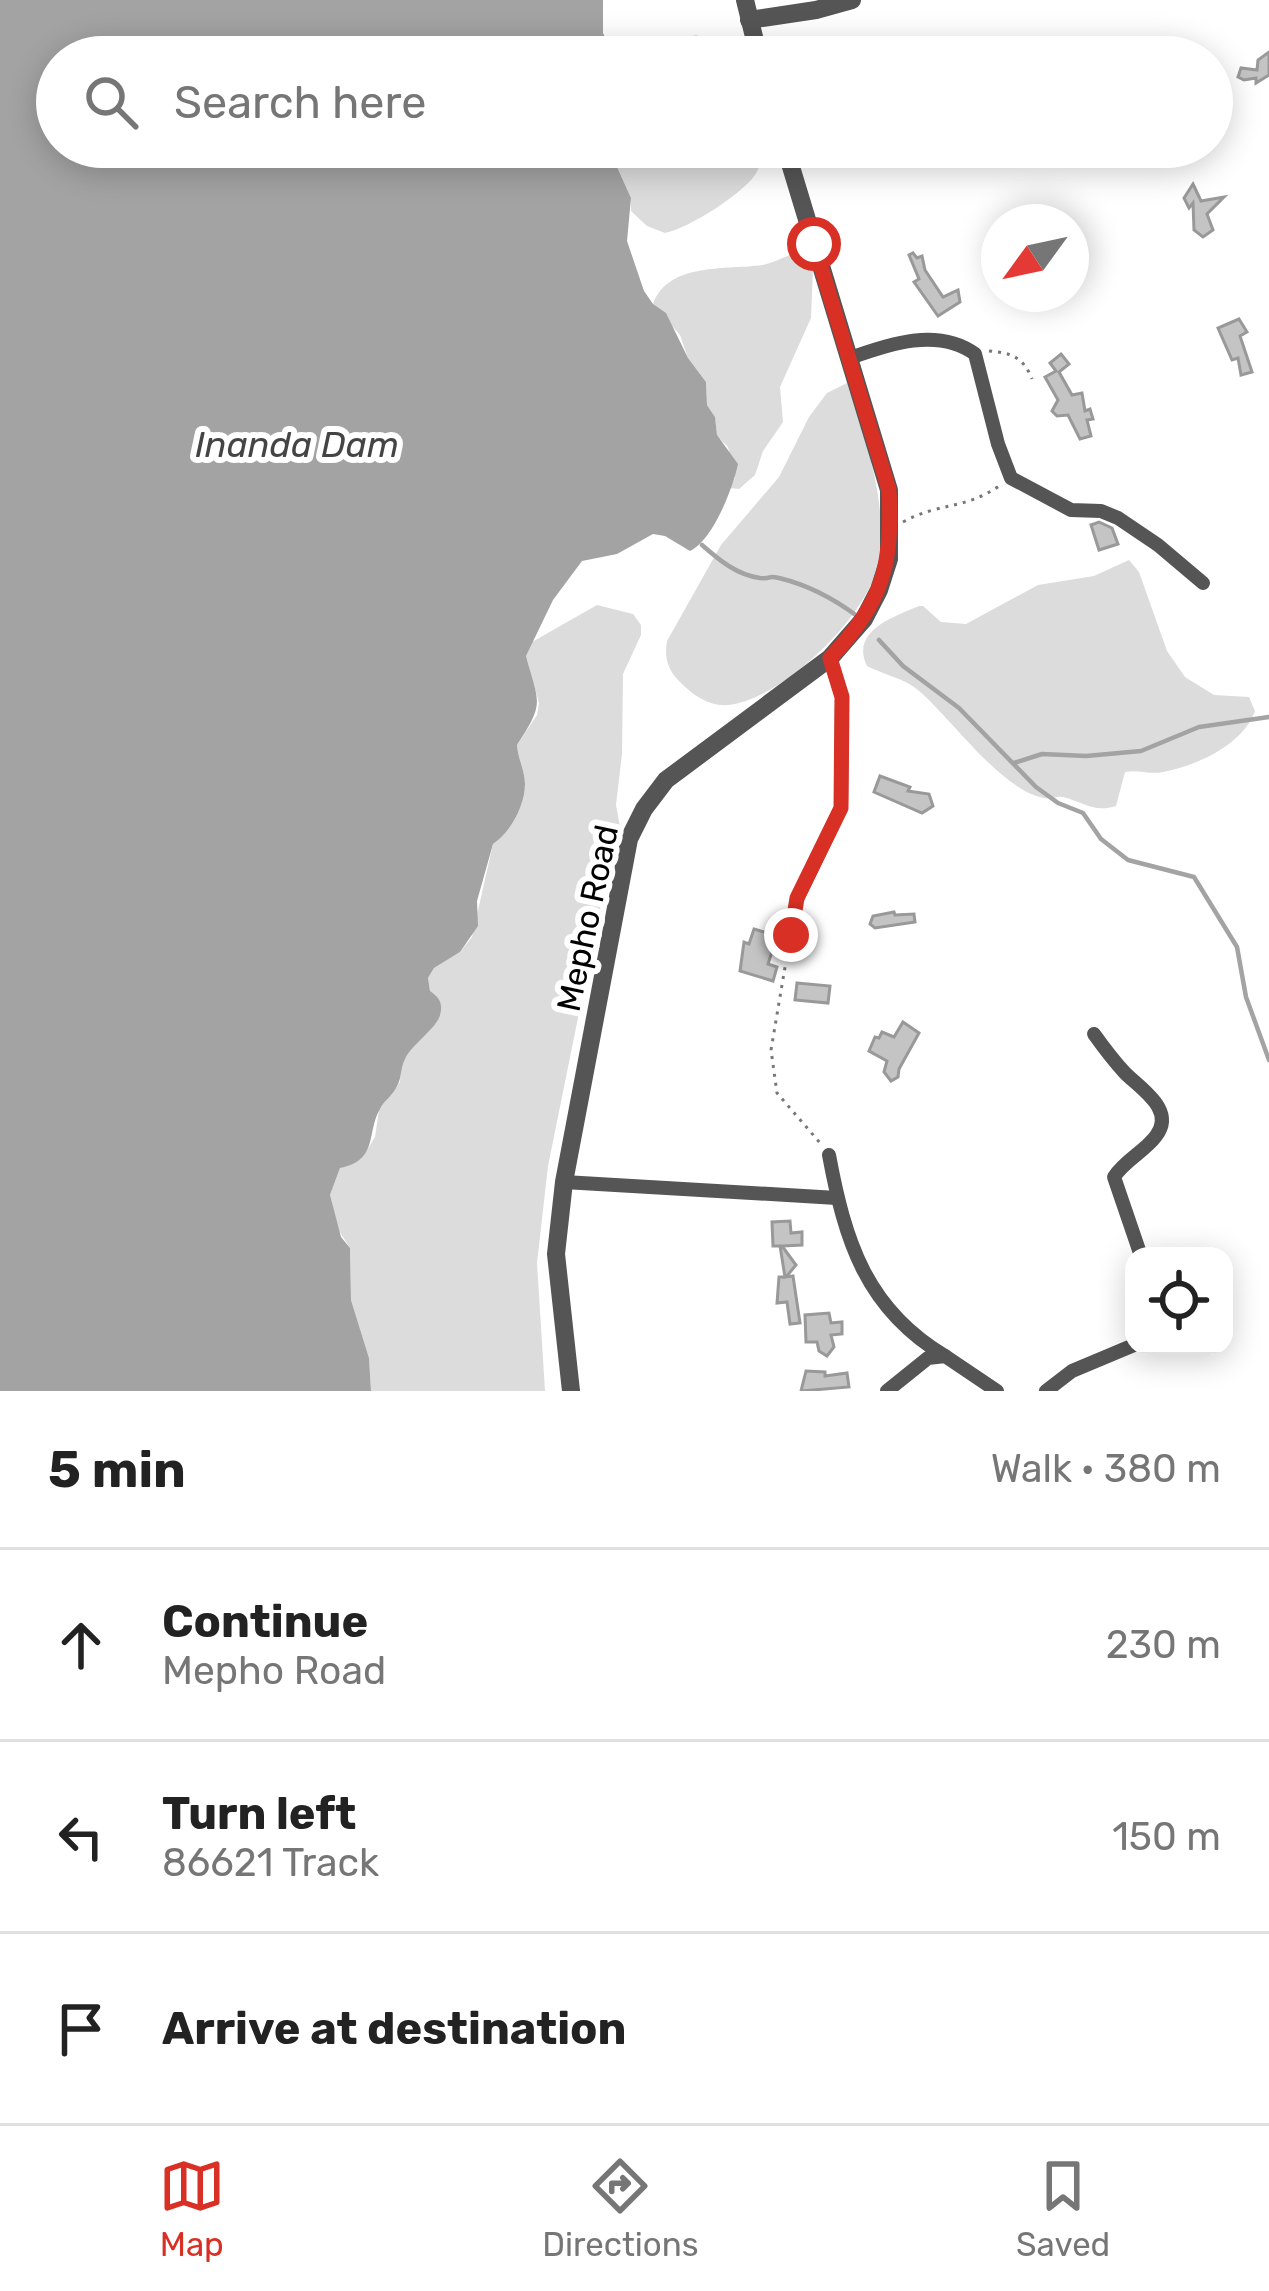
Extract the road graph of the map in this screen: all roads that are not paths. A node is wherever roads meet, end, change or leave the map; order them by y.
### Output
1 (852, 0) edge
2 (747, 10) edge
3 (791, 168) edge
4 (850, 358) junction
5 (1203, 583) dead end
6 (830, 658) junction
7 (797, 898) road end
8 (1094, 1034) dead end
9 (830, 1155) road end
10 (564, 1182) junction
11 (837, 1198) junction
12 (1138, 1247) edge
13 (1125, 1349) edge
14 (945, 1357) junction
15 (571, 1391) edge
16 (887, 1391) edge
17 (997, 1391) edge
18 (1046, 1391) edge

1 - 2 street
3 - 4 street, Mepho Road
4 - 5 street
4 - 6 street, Mepho Road
6 - 7 street
6 - 10 street, Mepho Road
8 - 12 street
9 - 11 street
10 - 11 street
10 - 15 street, Mepho Road
11 - 14 street
13 - 18 street
14 - 16 street
14 - 17 street

